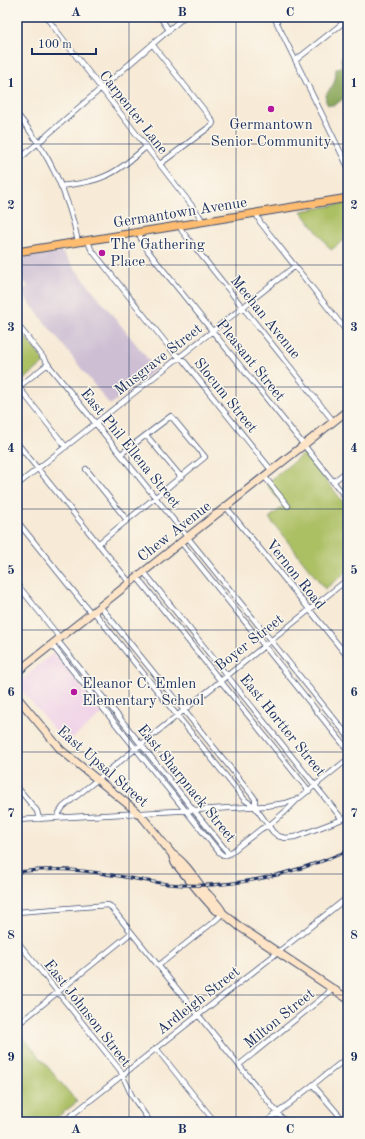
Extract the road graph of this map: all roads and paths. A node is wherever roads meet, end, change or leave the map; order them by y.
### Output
1 (46, 17) edge
2 (160, 17) edge
3 (184, 17) edge
4 (274, 17) edge
5 (348, 19) edge
6 (169, 30) junction
7 (152, 44) junction
8 (296, 60) junction
9 (101, 89) junction
10 (17, 114) edge
11 (39, 142) junction
12 (146, 147) junction
13 (17, 161) edge
14 (160, 164) junction
15 (348, 167) edge
16 (61, 186) junction
17 (348, 198) edge
18 (256, 213) junction
19 (203, 222) junction
20 (180, 226) junction
21 (139, 232) junction
22 (88, 241) junction
23 (78, 242) junction
24 (18, 250) edge
25 (295, 266) junction
26 (243, 307) junction
27 (17, 324) edge
28 (212, 331) junction
29 (348, 334) edge
30 (179, 357) junction
31 (48, 364) junction
32 (18, 387) edge
33 (347, 414) edge
34 (334, 422) junction
35 (96, 423) junction
36 (146, 434) junction
37 (17, 443) edge
38 (304, 445) junction
39 (66, 447) junction
40 (121, 454) junction
41 (38, 469) junction
42 (86, 469) dead end
43 (348, 470) edge
44 (272, 471) junction
45 (264, 476) junction
46 (181, 477) junction
47 (333, 482) junction
48 (17, 485) edge
49 (156, 497) junction
50 (348, 500) edge
51 (288, 506) dead end
52 (226, 507) junction
53 (127, 520) junction
54 (17, 521) edge
55 (188, 537) junction
56 (181, 542) junction
57 (98, 544) junction
58 (144, 572) junction
59 (137, 577) junction
60 (348, 579) edge
61 (130, 583) junction
62 (17, 584) edge
63 (100, 606) junction
64 (309, 610) junction
65 (92, 612) junction
66 (271, 640) junction
67 (56, 641) junction
68 (264, 646) junction
69 (348, 657) edge
70 (17, 672) edge
71 (227, 675) junction
72 (220, 680) junction
73 (17, 697) edge
74 (184, 710) junction
75 (177, 715) junction
76 (348, 736) edge
77 (140, 744) junction
78 (135, 749) junction
79 (348, 750) edge
80 (348, 759) edge
81 (97, 780) junction
82 (316, 785) junction
83 (17, 787) edge
84 (309, 790) junction
85 (298, 799) junction
86 (255, 807) junction
87 (186, 811) junction
88 (194, 811) junction
89 (138, 814) junction
90 (348, 817) edge
91 (58, 818) junction
92 (39, 819) junction
93 (342, 819) junction
94 (17, 820) edge
95 (267, 825) junction
96 (229, 854) junction
97 (348, 897) edge
98 (17, 912) edge
99 (223, 913) junction
100 (132, 933) junction
101 (17, 941) edge
102 (278, 952) junction
103 (158, 966) junction
104 (332, 988) junction
105 (58, 992) junction
106 (348, 999) edge
107 (198, 1015) junction
108 (17, 1025) edge
109 (156, 1048) junction
110 (348, 1057) edge
111 (239, 1064) junction
112 (122, 1075) junction
113 (313, 1085) junction
114 (278, 1113) junction
115 (63, 1122) edge
116 (150, 1122) edge
117 (215, 1122) edge
118 (266, 1122) edge
119 (285, 1122) edge
120 (345, 1122) edge

1 - 9 street, Carpenter Lane
2 - 6 street
3 - 6 street
4 - 8 street
5 - 8 street
6 - 7 street
7 - 9 street
7 - 14 street
8 - 15 street
9 - 11 street
9 - 12 street, Carpenter Lane
10 - 11 street
11 - 13 street
11 - 16 street
12 - 14 street, Carpenter Lane
12 - 16 street
14 - 19 street, Carpenter Lane
16 - 23 street
17 - 18 main road, Germantown Avenue
18 - 19 main road, Germantown Avenue
18 - 25 street
19 - 20 main road, Germantown Avenue
20 - 21 main road, Germantown Avenue
20 - 26 street, Meehan Avenue
21 - 22 main road, Germantown Avenue
21 - 28 street, Pleasant Street
22 - 23 main road, Germantown Avenue
22 - 30 street, Slocum Street
23 - 24 main road, Germantown Avenue
25 - 26 street, Musgrave Street
25 - 29 street
26 - 28 street, Musgrave Street
26 - 34 street, Meehan Avenue
27 - 31 street, East Phil Ellena Street
28 - 30 street, Musgrave Street
28 - 38 street, Pleasant Street
30 - 35 street, Musgrave Street
30 - 44 street, Slocum Street
31 - 32 street
31 - 35 street, East Phil Ellena Street
32 - 39 street
33 - 34 street, Chew Avenue
34 - 38 street, Chew Avenue
35 - 39 street, Musgrave Street
35 - 40 street, East Phil Ellena Street
36 - 40 street
36 - 46 street
36 - 46 street
37 - 41 street
38 - 44 street, Chew Avenue
38 - 47 street, Pleasant Street
39 - 41 street, Musgrave Street
40 - 49 street, East Phil Ellena Street
41 - 48 street, Musgrave Street
41 - 57 street
42 - 53 street
43 - 47 street
44 - 45 street, Chew Avenue
45 - 51 street
45 - 52 street, Chew Avenue
46 - 49 street
47 - 50 street, Pleasant Street
49 - 53 street
49 - 55 street, East Phil Ellena Street
52 - 55 street, Chew Avenue
52 - 64 street, Vernon Road
53 - 57 street
54 - 65 street
55 - 56 street, Chew Avenue
55 - 66 street, East Phil Ellena Street
56 - 58 street, Chew Avenue
56 - 68 street
57 - 61 street
58 - 59 street, Chew Avenue
58 - 71 street, East Hortter Street
59 - 61 street, Chew Avenue
59 - 72 street, East Hortter Street
60 - 64 street, Boyer Street
61 - 63 street, Chew Avenue
62 - 67 street, East Sharpnack Street
63 - 65 street, Chew Avenue
63 - 74 street
64 - 66 street, Boyer Street
64 - 69 street, Vernon Road
65 - 67 street, Chew Avenue
65 - 75 street
66 - 68 street, Boyer Street
66 - 76 street, East Phil Ellena Street
67 - 70 street, Chew Avenue
67 - 77 street, East Sharpnack Street
67 - 78 street, East Sharpnack Street
68 - 71 street, Boyer Street
68 - 79 street
71 - 72 street, Boyer Street
71 - 82 street, East Hortter Street
72 - 74 street, Boyer Street
72 - 84 street, East Hortter Street
73 - 81 street, East Upsal Street
74 - 75 street, Boyer Street
74 - 86 street
75 - 77 street, Boyer Street
75 - 86 street
77 - 78 street, Boyer Street
77 - 88 street, East Sharpnack Street
78 - 81 street, Boyer Street
78 - 87 street, East Sharpnack Street
80 - 82 street
81 - 89 street, East Upsal Street
81 - 91 street, Boyer Street
82 - 84 street
82 - 93 street, East Hortter Street
83 - 92 street
84 - 85 street
85 - 86 street
85 - 95 street
86 - 88 street
86 - 95 street
87 - 88 street
87 - 89 street
87 - 96 street, East Sharpnack Street
88 - 96 street, East Sharpnack Street
89 - 91 street
89 - 99 street, East Upsal Street
90 - 93 street
91 - 92 street
92 - 94 street
93 - 95 street
95 - 96 street
97 - 102 street, Ardleigh Street
98 - 100 street
99 - 102 street, East Upsal Street
99 - 103 street
100 - 103 street
100 - 105 street
101 - 105 street, East Johnson Street
102 - 104 street, East Upsal Street
102 - 107 street, Ardleigh Street
103 - 107 street
104 - 106 street, East Upsal Street
104 - 111 street, Milton Street
105 - 108 street
105 - 112 street, East Johnson Street
107 - 109 street, Ardleigh Street
107 - 111 street
109 - 112 street, Ardleigh Street
109 - 117 street
110 - 113 street
111 - 114 street
112 - 115 street, Ardleigh Street
112 - 116 street, East Johnson Street
113 - 114 street
113 - 120 street
114 - 118 street
114 - 119 street

